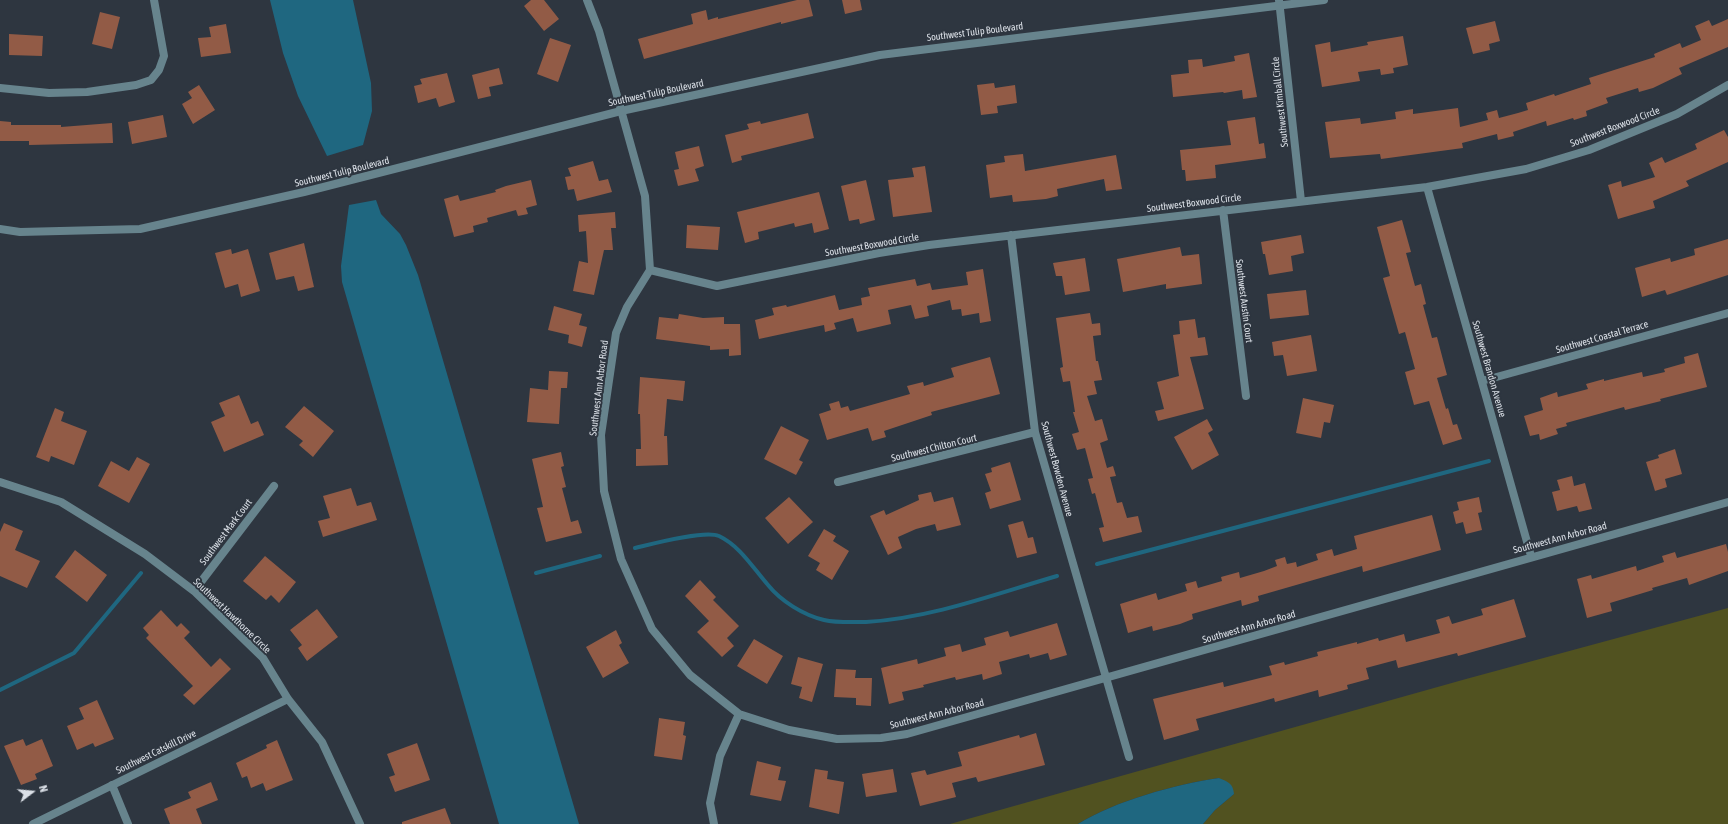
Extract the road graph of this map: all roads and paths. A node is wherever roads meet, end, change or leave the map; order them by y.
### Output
1 (154, 0) edge
2 (587, 0) edge
3 (1324, 0) edge
4 (1279, 3) edge
5 (1728, 85) edge
6 (0, 88) edge
7 (621, 111) junction
8 (1427, 187) junction
9 (1301, 201) junction
10 (1223, 210) junction
11 (0, 229) edge
12 (1011, 235) junction
13 (650, 270) junction
14 (1728, 313) edge
15 (1482, 381) junction
16 (1246, 396) dead end
17 (1036, 432) junction
18 (0, 482) edge
19 (838, 482) dead end
20 (274, 486) dead end
21 (1728, 502) edge
22 (1530, 556) junction
23 (194, 591) junction
24 (1106, 679) junction
25 (288, 699) junction
26 (739, 714) junction
27 (1129, 757) dead end
28 (112, 785) junction
29 (33, 824) edge
30 (128, 824) edge
31 (360, 824) edge
32 (714, 824) edge

1 - 6 street
2 - 7 street
3 - 4 street, Southwest Tulip Boulevard
4 - 7 street, Southwest Tulip Boulevard
4 - 9 street, Southwest Kimball Circle
5 - 8 street, Southwest Boxwood Circle
7 - 11 street, Southwest Tulip Boulevard
7 - 13 street
8 - 9 street, Southwest Boxwood Circle
8 - 15 street, Southwest Brandon Avenue
9 - 10 street, Southwest Boxwood Circle
10 - 12 street, Southwest Boxwood Circle
10 - 16 street, Southwest Austin Court
12 - 13 street, Southwest Boxwood Circle
12 - 17 street, Southwest Bowden Avenue
13 - 26 street, Southwest Ann Arbor Road
14 - 15 street, Southwest Coastal Terrace
15 - 22 street, Southwest Brandon Avenue
17 - 19 street, Southwest Chilton Court
17 - 24 street, Southwest Bowden Avenue
18 - 23 street, Southwest Hawthorne Circle
20 - 23 street, Southwest Mark Court
21 - 22 street, Southwest Ann Arbor Road
22 - 24 street, Southwest Ann Arbor Road
23 - 25 street, Southwest Hawthorne Circle
24 - 26 street, Southwest Ann Arbor Road
24 - 27 street, Southwest Bowden Avenue
25 - 28 street, Southwest Catskill Drive
25 - 31 street, Southwest Hawthorne Circle
26 - 32 street
28 - 29 street, Southwest Catskill Drive
28 - 30 street

